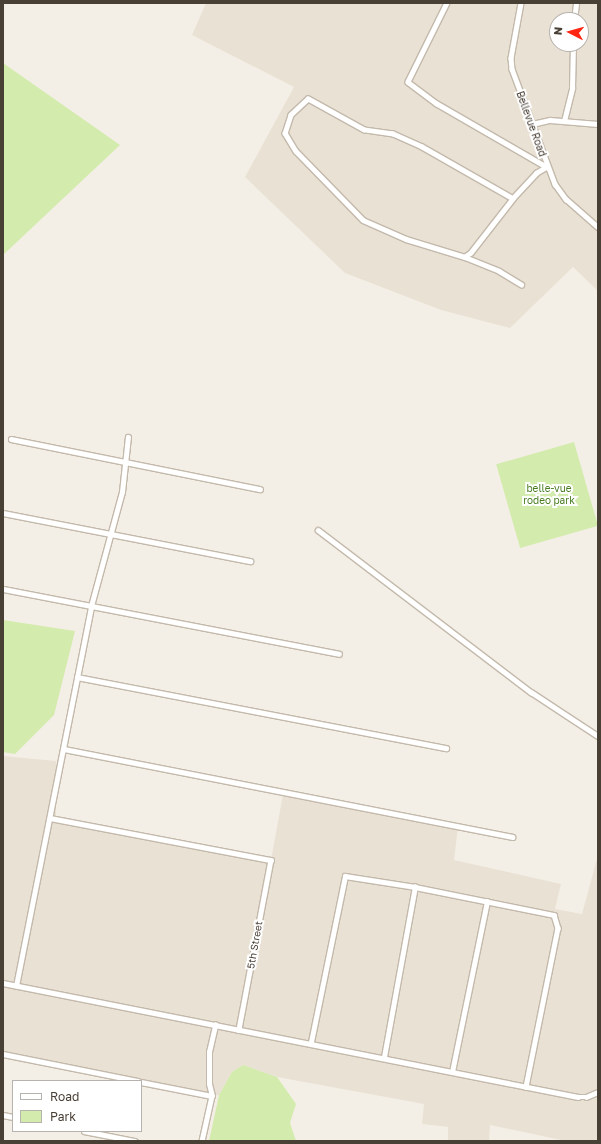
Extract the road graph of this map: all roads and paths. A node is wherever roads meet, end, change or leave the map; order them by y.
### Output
1 (446, 3) edge
2 (520, 3) edge
3 (573, 52) edge
4 (564, 121) junction
5 (532, 124) junction
6 (598, 124) edge
7 (547, 167) junction
8 (513, 199) junction
9 (598, 226) edge
10 (465, 257) junction
11 (521, 284) dead end
12 (128, 437) dead end
13 (11, 439) dead end
14 (125, 464) junction
15 (260, 489) dead end
16 (3, 513) edge
17 (318, 530) dead end
18 (110, 534) junction
19 (250, 561) dead end
20 (3, 589) edge
21 (92, 606) junction
22 (339, 654) dead end
23 (77, 677) junction
24 (598, 736) edge
25 (446, 748) dead end
26 (64, 749) junction
27 (50, 818) junction
28 (512, 837) dead end
29 (415, 887) junction
30 (486, 902) junction
31 (3, 983) edge
32 (16, 986) junction
33 (215, 1025) junction
34 (239, 1030) junction
35 (311, 1042) junction
36 (3, 1054) edge
37 (384, 1057) junction
38 (452, 1072) junction
39 (135, 1080) edge
40 (142, 1081) edge
41 (526, 1087) junction
42 (598, 1092) edge
43 (212, 1096) junction
44 (89, 1132) edge
45 (135, 1141) edge
46 (202, 1141) edge

1 - 7 street
2 - 5 street, Bellevue Road
3 - 4 street
4 - 5 street
4 - 6 street
5 - 7 street, Bellevue Road
7 - 8 street
7 - 9 street, Bellevue Road
8 - 10 street
8 - 10 street
10 - 11 street
12 - 14 street
13 - 14 street
14 - 15 street
14 - 18 street
16 - 18 street
17 - 24 street
18 - 19 street
18 - 21 street
20 - 21 street
21 - 22 street
21 - 23 street
23 - 25 street
23 - 26 street
26 - 27 street
26 - 28 street
27 - 32 street
27 - 34 street, 5th Street
29 - 30 street
29 - 35 street
29 - 37 street
30 - 38 street
30 - 41 street
31 - 32 street
32 - 33 street
33 - 34 street
33 - 43 street
34 - 35 street
35 - 37 street
36 - 39 street
37 - 38 street
38 - 41 street
40 - 43 street
41 - 42 street
43 - 46 street
44 - 45 street

